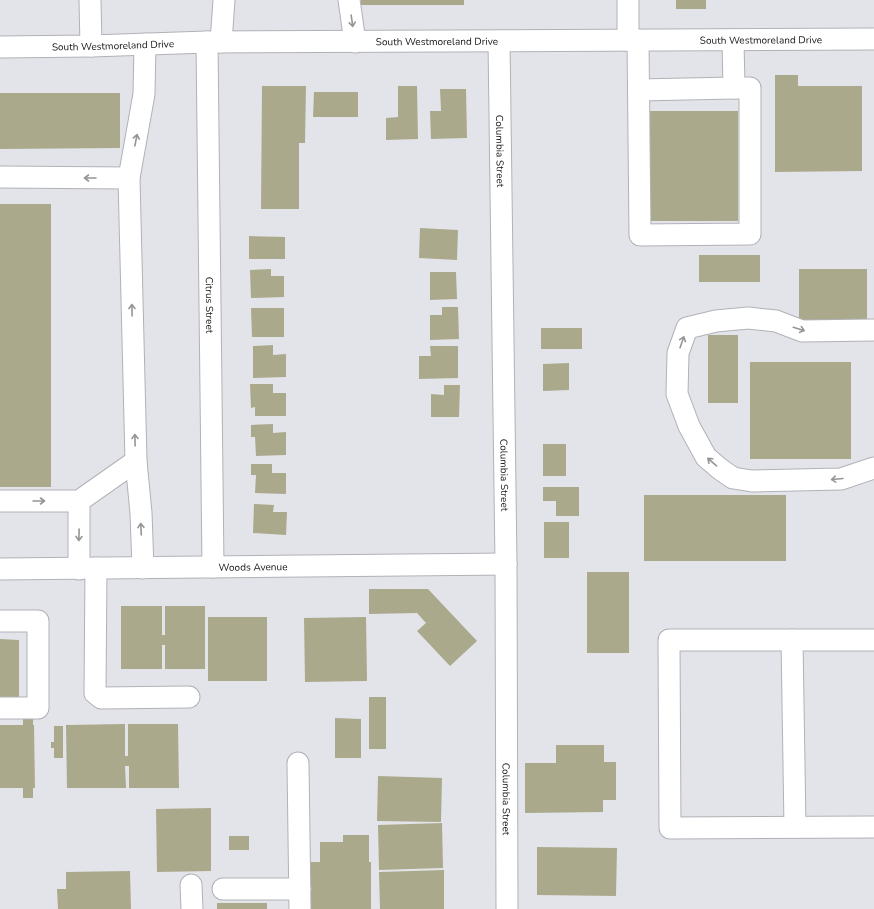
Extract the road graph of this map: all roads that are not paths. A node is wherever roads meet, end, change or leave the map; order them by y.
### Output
1 (90, 0) edge
2 (224, 0) edge
3 (349, 0) edge
4 (628, 0) edge
5 (874, 39) edge
6 (633, 40) junction
7 (733, 40) junction
8 (499, 41) junction
9 (214, 42) junction
10 (355, 42) junction
11 (145, 44) junction
12 (90, 46) junction
13 (0, 47) edge
14 (734, 88) junction
15 (639, 90) junction
16 (0, 177) edge
17 (129, 178) junction
18 (874, 330) edge
19 (136, 461) junction
20 (874, 468) edge
21 (79, 501) junction
22 (0, 502) edge
23 (506, 564) junction
24 (213, 567) junction
25 (87, 568) junction
26 (143, 568) junction
27 (0, 569) edge
28 (0, 621) edge
29 (792, 640) junction
30 (874, 640) edge
31 (189, 697) dead end
32 (0, 708) edge
33 (298, 763) dead end
34 (874, 827) edge
35 (795, 828) junction
36 (192, 885) dead end
37 (223, 889) dead end
38 (300, 899) edge
39 (192, 909) edge
40 (507, 909) edge

1 - 12 street
2 - 9 street, Citrus Street
3 -> 10 street
4 - 6 street
5 - 7 street, South Westmoreland Drive
6 - 7 street, South Westmoreland Drive
6 - 8 street, South Westmoreland Drive
6 - 15 street
7 - 14 street
8 - 10 street, South Westmoreland Drive
8 - 23 street, Columbia Street
9 - 10 street, South Westmoreland Drive
9 - 11 street, South Westmoreland Drive
9 - 24 street, Citrus Street
11 - 12 street, South Westmoreland Drive
17 -> 11 street
12 - 13 street, South Westmoreland Drive
14 - 15 street
14 - 15 street
17 -> 16 street
19 -> 17 street
20 -> 18 street
19 - 21 street
26 -> 19 street
22 -> 21 street
21 -> 25 street
23 - 24 street, Woods Avenue
23 - 40 street, Columbia Street
24 - 26 street, Woods Avenue
25 - 26 street, Woods Avenue
25 - 27 street, Woods Avenue
25 - 31 street
28 - 32 street
29 - 30 street
29 - 35 street
29 - 35 street
33 - 38 street
34 - 35 street
36 - 39 street
37 - 38 street

